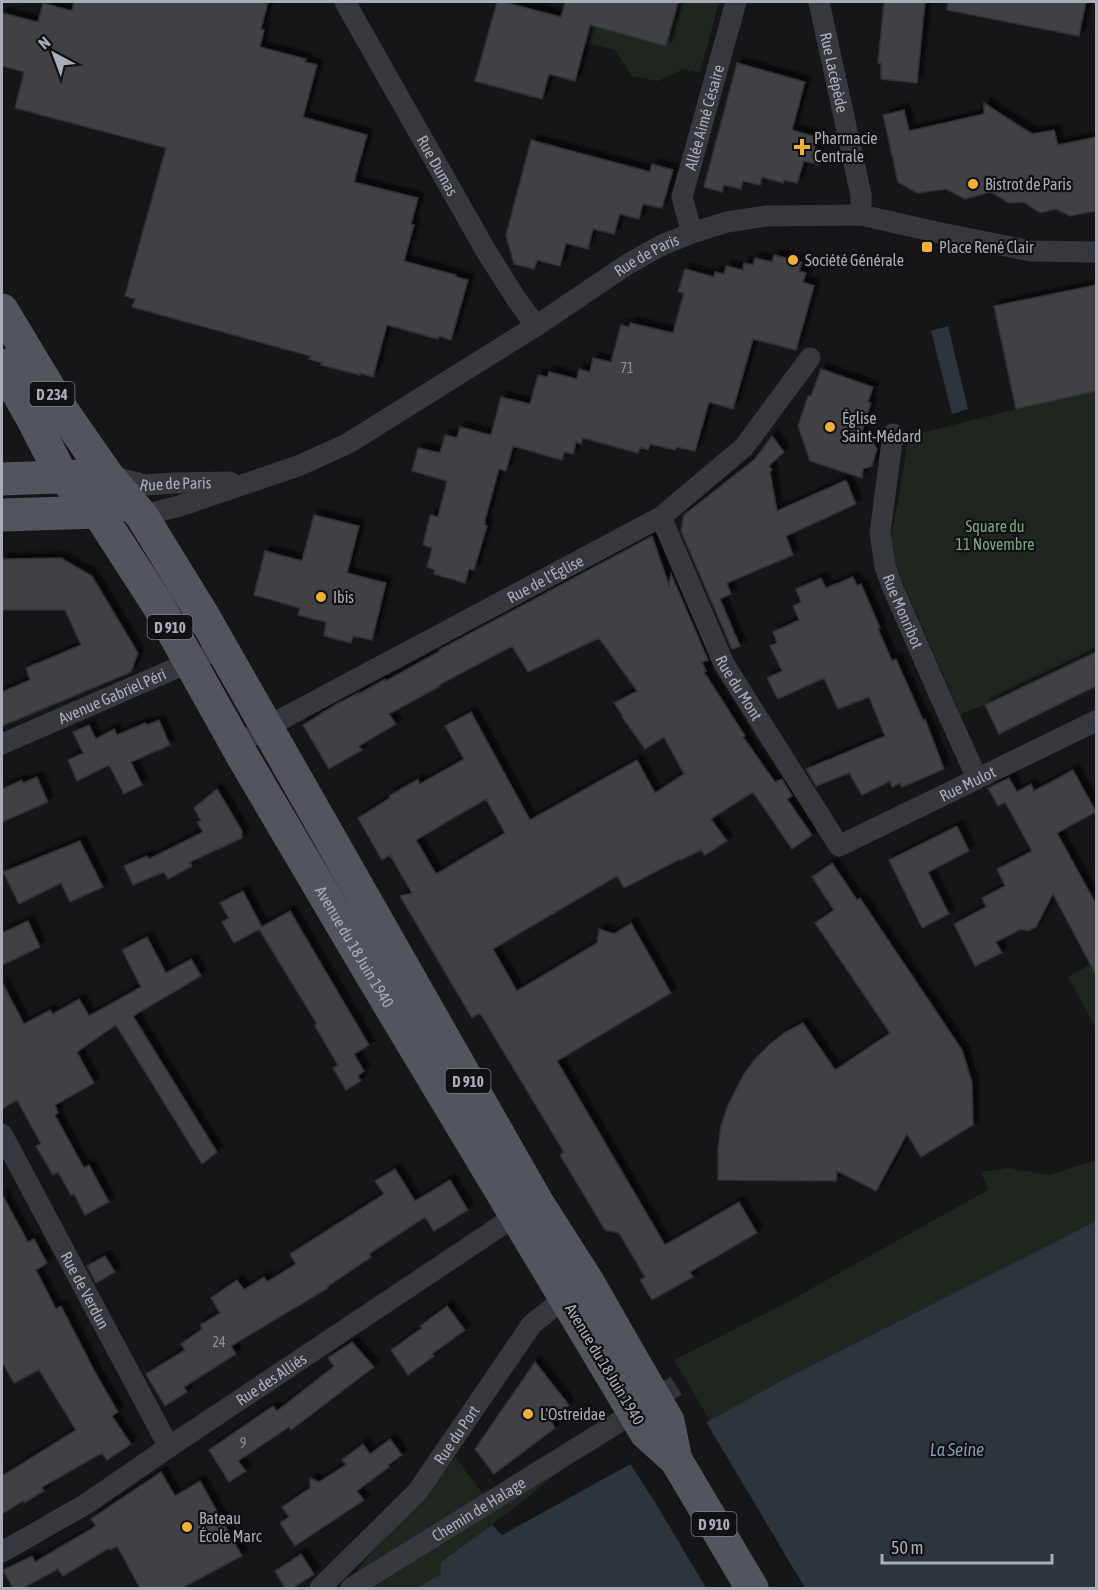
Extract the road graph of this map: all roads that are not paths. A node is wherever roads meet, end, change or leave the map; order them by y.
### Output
1 (345, 2) edge
2 (736, 2) edge
3 (819, 2) edge
4 (861, 215) junction
5 (692, 233) junction
6 (1096, 252) edge
7 (2, 310) edge
8 (536, 326) junction
9 (810, 358) dead end
10 (2, 365) edge
11 (893, 434) dead end
12 (107, 475) junction
13 (62, 477) junction
14 (2, 479) edge
15 (246, 482) junction
16 (98, 512) junction
17 (2, 515) edge
18 (142, 516) junction
19 (661, 517) junction
20 (222, 648) junction
21 (190, 662) junction
22 (1096, 721) edge
23 (268, 727) junction
24 (2, 744) edge
25 (236, 745) junction
26 (977, 778) junction
27 (839, 846) joint
28 (2, 1134) edge
29 (526, 1209) junction
30 (576, 1290) junction
31 (606, 1430) tunnel mouth
32 (169, 1447) junction
33 (2, 1552) edge
34 (321, 1588) edge
35 (351, 1588) edge
36 (752, 1588) edge

1 - 8 street, Rue Dumas
2 - 5 street, Allée Aimé Césaire
3 - 4 street, Rue Lacépède
4 - 5 street, Rue de Paris
4 - 6 street, Rue de Paris
5 - 8 street, Rue de Paris
7 - 12 main road, D 234
8 - 15 street, Rue de Paris
9 - 19 street, Rue de l'Église
10 - 13 main road, D 234
11 - 26 street, Rue Monribot
12 - 13 main road
12 - 15 street, Rue de Paris
12 - 18 main road, D 910
13 - 14 main road
13 - 16 main road, D 910
15 - 18 street, Rue de Paris
16 - 17 main road
16 - 18 main road
16 - 21 main road, Avenue du 18 Juin 1940 / D 910
18 - 20 main road, Avenue du 18 Juin 1940 / D 910
19 - 23 street, Rue de l'Église
19 - 27 street, Rue du Mont
20 - 21 street, Avenue Gabriel Péri
20 - 23 main road, Avenue du 18 Juin 1940 / D 910
21 - 24 street, Avenue Gabriel Péri
21 - 25 main road, Avenue du 18 Juin 1940 / D 910
22 - 26 street, Rue Mulot
23 - 25 street, Rue de l'Église
23 - 29 main road, Avenue du 18 Juin 1940 / D 910
25 - 29 main road, Avenue du 18 Juin 1940 / D 910
26 - 27 street, Rue Mulot
28 - 32 street, Rue de Verdun
29 - 30 main road, Avenue du 18 Juin 1940 / D 910
29 - 32 street, Rue des Alliés
30 - 34 street, Rue du Port
30 - 36 main road, Avenue du 18 Juin 1940 / D 910, bridge
31 - 35 street, Chemin de Halage
32 - 33 street, Rue des Alliés

